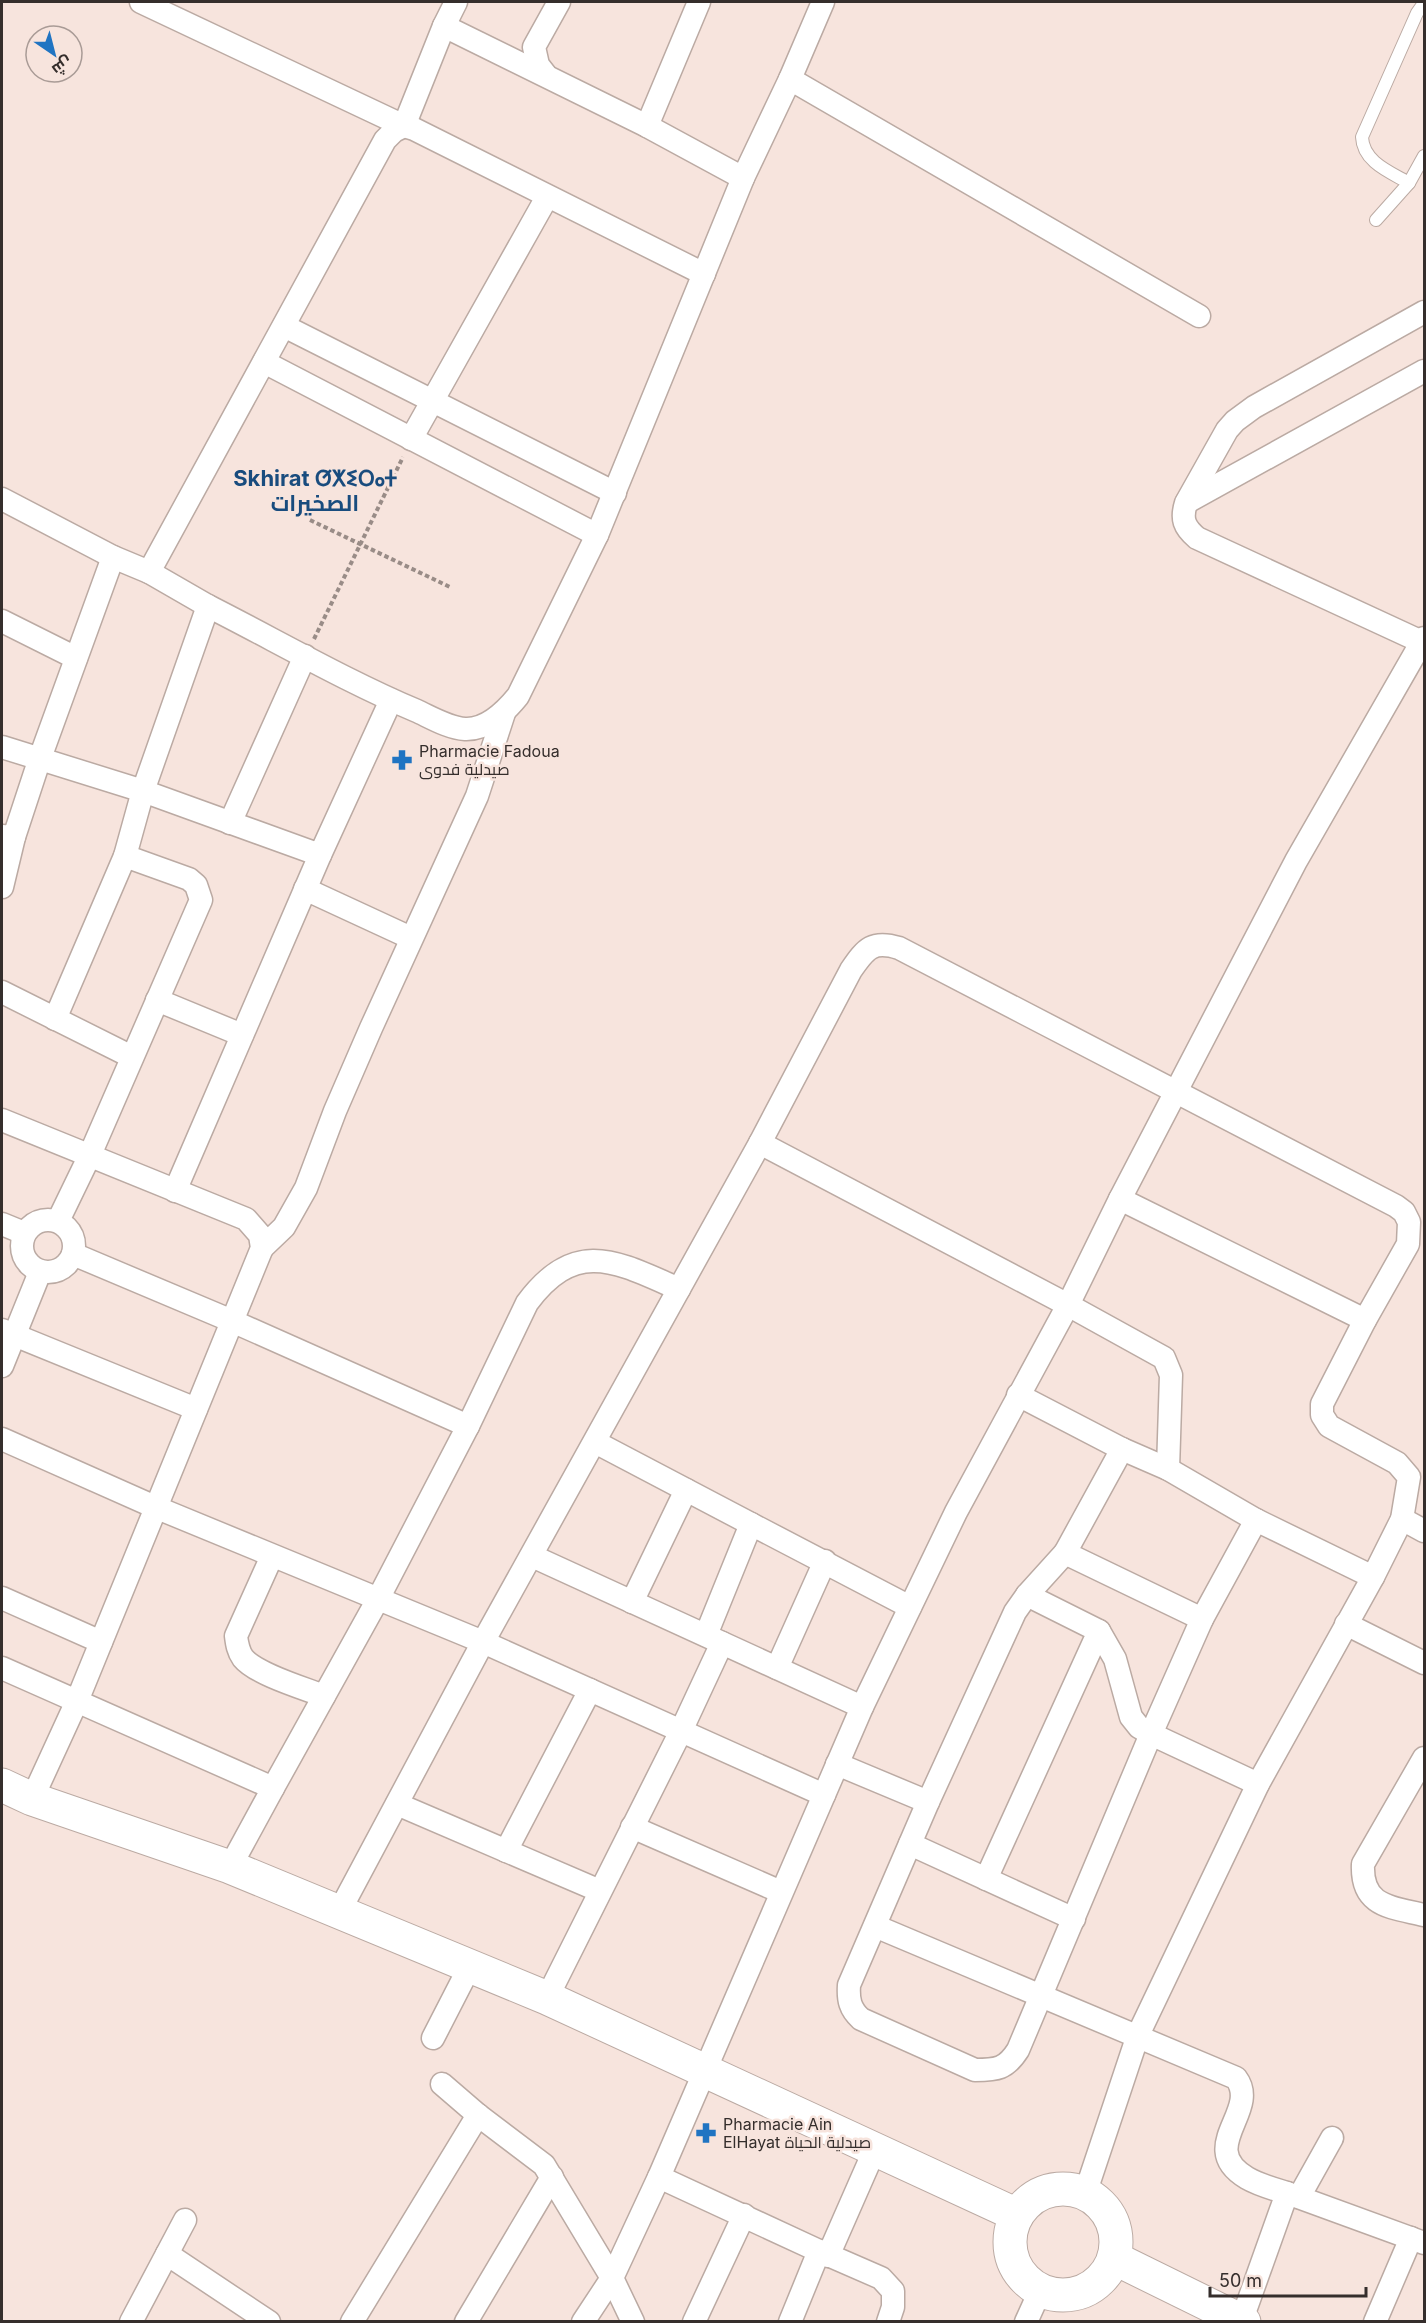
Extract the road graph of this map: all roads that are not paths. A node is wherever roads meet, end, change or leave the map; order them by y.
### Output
1 (141, 2) edge
2 (456, 2) edge
3 (559, 2) edge
4 (699, 2) edge
5 (824, 2) edge
6 (1425, 3) edge
7 (444, 26) junction
8 (545, 74) junction
9 (790, 79) junction
10 (404, 126) junction
11 (647, 126) junction
12 (1425, 156) edge
13 (742, 178) junction
14 (1409, 183) junction
15 (547, 197) junction
16 (1376, 220) dead end
17 (704, 274) junction
18 (1425, 312) edge
19 (1199, 316) dead end
20 (284, 326) junction
21 (264, 362) junction
22 (1425, 371) edge
23 (432, 400) junction
24 (411, 439) junction
25 (615, 493) junction
26 (2, 499) edge
27 (1186, 503) junction
28 (597, 535) junction
29 (112, 557) junction
30 (149, 572) junction
31 (208, 606) junction
32 (2, 621) edge
33 (1424, 641) edge
34 (305, 656) junction
35 (76, 658) junction
36 (391, 700) junction
37 (504, 713) junction
38 (2, 747) edge
39 (40, 758) junction
40 (143, 791) junction
41 (230, 823) junction
42 (8, 837) edge
43 (320, 855) junction
44 (124, 856) junction
45 (2, 887) edge
46 (306, 889) junction
47 (411, 938) junction
48 (2, 992) edge
49 (157, 1000) junction
50 (55, 1019) junction
51 (243, 1035) junction
52 (132, 1057) junction
53 (1176, 1092) junction
54 (2, 1120) edge
55 (760, 1143) junction
56 (89, 1156) junction
57 (175, 1191) junction
58 (1120, 1199) junction
59 (58, 1221) junction
60 (2, 1224) edge
61 (24, 1233) junction
62 (262, 1248) junction
63 (73, 1254) junction
64 (40, 1272) junction
65 (679, 1289) junction
66 (1068, 1305) junction
67 (1365, 1320) junction
68 (232, 1321) junction
69 (8, 1333) edge
70 (2, 1366) edge
71 (1018, 1395) junction
72 (196, 1409) junction
73 (468, 1426) junction
74 (2, 1439) edge
75 (595, 1442) junction
76 (1122, 1449) junction
77 (1168, 1469) junction
78 (686, 1490) junction
79 (155, 1508) junction
80 (1402, 1519) junction
81 (1256, 1520) junction
82 (751, 1524) junction
83 (1425, 1531) edge
84 (1065, 1553) junction
85 (272, 1556) junction
86 (532, 1556) junction
87 (825, 1561) junction
88 (1373, 1577) junction
89 (1027, 1595) junction
90 (2, 1598) edge
91 (378, 1599) junction
92 (633, 1602) junction
93 (910, 1607) junction
94 (1202, 1619) junction
95 (1346, 1624) junction
96 (1099, 1631) junction
97 (714, 1639) junction
98 (101, 1641) junction
99 (483, 1642) junction
100 (1425, 1664) edge
101 (2, 1668) edge
102 (777, 1668) junction
103 (590, 1690) junction
104 (324, 1696) junction
105 (77, 1701) junction
106 (862, 1707) junction
107 (681, 1731) junction
108 (1151, 1734) junction
109 (1425, 1758) edge
110 (837, 1764) junction
111 (1258, 1784) junction
112 (2, 1785) edge
113 (273, 1788) junction
114 (1416, 1792) edge
115 (824, 1795) junction
116 (33, 1799) junction
117 (928, 1802) junction
118 (397, 1804) junction
119 (632, 1827) junction
120 (910, 1844) junction
121 (506, 1851) junction
122 (230, 1867) junction
123 (986, 1879) junction
124 (600, 1891) junction
125 (781, 1892) junction
126 (339, 1912) junction
127 (1425, 1915) edge
128 (1074, 1918) junction
129 (875, 1926) junction
130 (470, 1966) junction
131 (1041, 1997) junction
132 (547, 1998) junction
133 (1138, 2035) junction
134 (433, 2038) dead end
135 (705, 2071) junction
136 (442, 2084) dead end
137 (478, 2115) junction
138 (1332, 2138) dead end
139 (875, 2149) junction
140 (552, 2176) junction
141 (659, 2177) junction
142 (1085, 2194) junction
143 (1293, 2195) junction
144 (744, 2215) junction
145 (1017, 2215) junction
146 (185, 2220) dead end
147 (1418, 2240) edge
148 (823, 2253) junction
149 (167, 2254) junction
150 (1114, 2258) junction
151 (612, 2278) junction
152 (1040, 2291) junction
153 (1242, 2321) edge
154 (131, 2322) edge
155 (269, 2322) edge
156 (352, 2322) edge
157 (466, 2322) edge
158 (583, 2322) edge
159 (633, 2322) edge
160 (694, 2322) edge
161 (790, 2322) edge
162 (888, 2322) edge
163 (1026, 2322) edge
164 (1375, 2322) edge

1 - 10 street
2 - 7 street
3 - 8 street
4 - 11 street
5 - 9 street
6 - 14 lane
7 - 8 street
7 - 10 street
8 - 11 street
9 - 13 street
9 - 19 street
10 - 15 street
10 - 20 street
11 - 13 street
12 - 14 lane
13 - 17 street
14 - 16 lane
15 - 17 street
15 - 23 street
17 - 25 street
18 - 27 street
20 - 21 street
20 - 23 street
21 - 24 street
21 - 30 street
22 - 27 street
23 - 24 street
23 - 25 street
24 - 28 street
25 - 28 street
26 - 29 street
27 - 33 street
28 - 37 street
29 - 30 street
29 - 35 street
30 - 31 street
31 - 34 street
31 - 40 street
32 - 35 street
33 - 53 street
34 - 36 street
34 - 41 street
35 - 39 street
36 - 37 street
36 - 43 street
37 - 47 street
38 - 39 street
39 - 40 street
39 - 42 street
40 - 41 street
40 - 44 street
41 - 43 street
42 - 45 street
43 - 46 street
44 - 49 street
44 - 50 street
46 - 47 street
46 - 51 street
47 - 62 street
48 - 50 street
49 - 51 street
49 - 52 street
50 - 52 street
51 - 57 street
52 - 56 street
53 - 55 street
53 - 58 street
53 - 67 street
54 - 56 street
55 - 65 street
55 - 66 street
56 - 57 street
56 - 59 street
57 - 62 street
58 - 66 street
58 - 67 street
59 - 61 street
59 - 63 street
60 - 61 street
61 - 64 street
62 - 68 street
63 - 64 street
63 - 68 street
64 - 69 street
65 - 73 street
65 - 75 street
66 - 71 street
66 - 77 street
67 - 80 street
68 - 72 street
68 - 73 street
69 - 70 street
69 - 72 street
71 - 76 street
71 - 93 street
72 - 79 street
73 - 91 street
74 - 79 street
75 - 78 street
75 - 86 street
76 - 77 street
76 - 84 street
77 - 81 street
78 - 82 street
78 - 92 street
79 - 85 street
79 - 98 street
80 - 83 street
80 - 88 street
81 - 88 street
81 - 94 street
82 - 87 street
82 - 97 street
84 - 89 street
84 - 94 street
85 - 91 street
85 - 104 street
86 - 92 street
86 - 99 street
87 - 93 street
87 - 102 street
88 - 95 street
89 - 96 street
89 - 117 street
90 - 98 street
91 - 99 street
91 - 104 street
92 - 97 street
93 - 106 street
94 - 108 street
95 - 100 street
95 - 111 street
96 - 108 street
96 - 123 street
97 - 102 street
97 - 107 street
98 - 105 street
99 - 103 street
99 - 118 street
101 - 105 street
102 - 106 street
103 - 107 street
103 - 121 street
104 - 113 street
105 - 113 street
105 - 116 street
106 - 110 street
107 - 115 street
107 - 119 street
108 - 111 street
108 - 128 street
109 - 114 street
110 - 115 street
110 - 117 street
111 - 133 street
112 - 116 street
113 - 122 street
114 - 127 street
115 - 125 street
116 - 122 street
117 - 120 street
118 - 121 street
118 - 126 street
119 - 124 street
119 - 125 street
120 - 123 street
120 - 129 street
121 - 124 street
122 - 126 street
123 - 128 street
124 - 132 street
125 - 135 street
126 - 130 street
128 - 131 street
129 - 131 street
129 - 131 street
130 - 132 street
130 - 134 street
131 - 133 street
132 - 135 street
133 - 142 street
133 - 143 street
135 - 139 street
135 - 141 street
136 - 137 street
137 - 140 street
137 - 156 street
138 - 143 street
139 - 145 street
139 - 148 street
140 - 151 street
140 - 157 street
141 - 144 street
141 - 151 street
142 - 145 street
142 - 150 street
143 - 147 street
143 - 153 street
144 - 148 street
144 - 160 street
145 - 152 street
146 - 149 street
147 - 164 street
148 - 161 street
148 - 162 street
149 - 154 street
149 - 155 street
150 - 152 street
150 - 153 street
151 - 158 street
151 - 159 street
152 - 163 street

